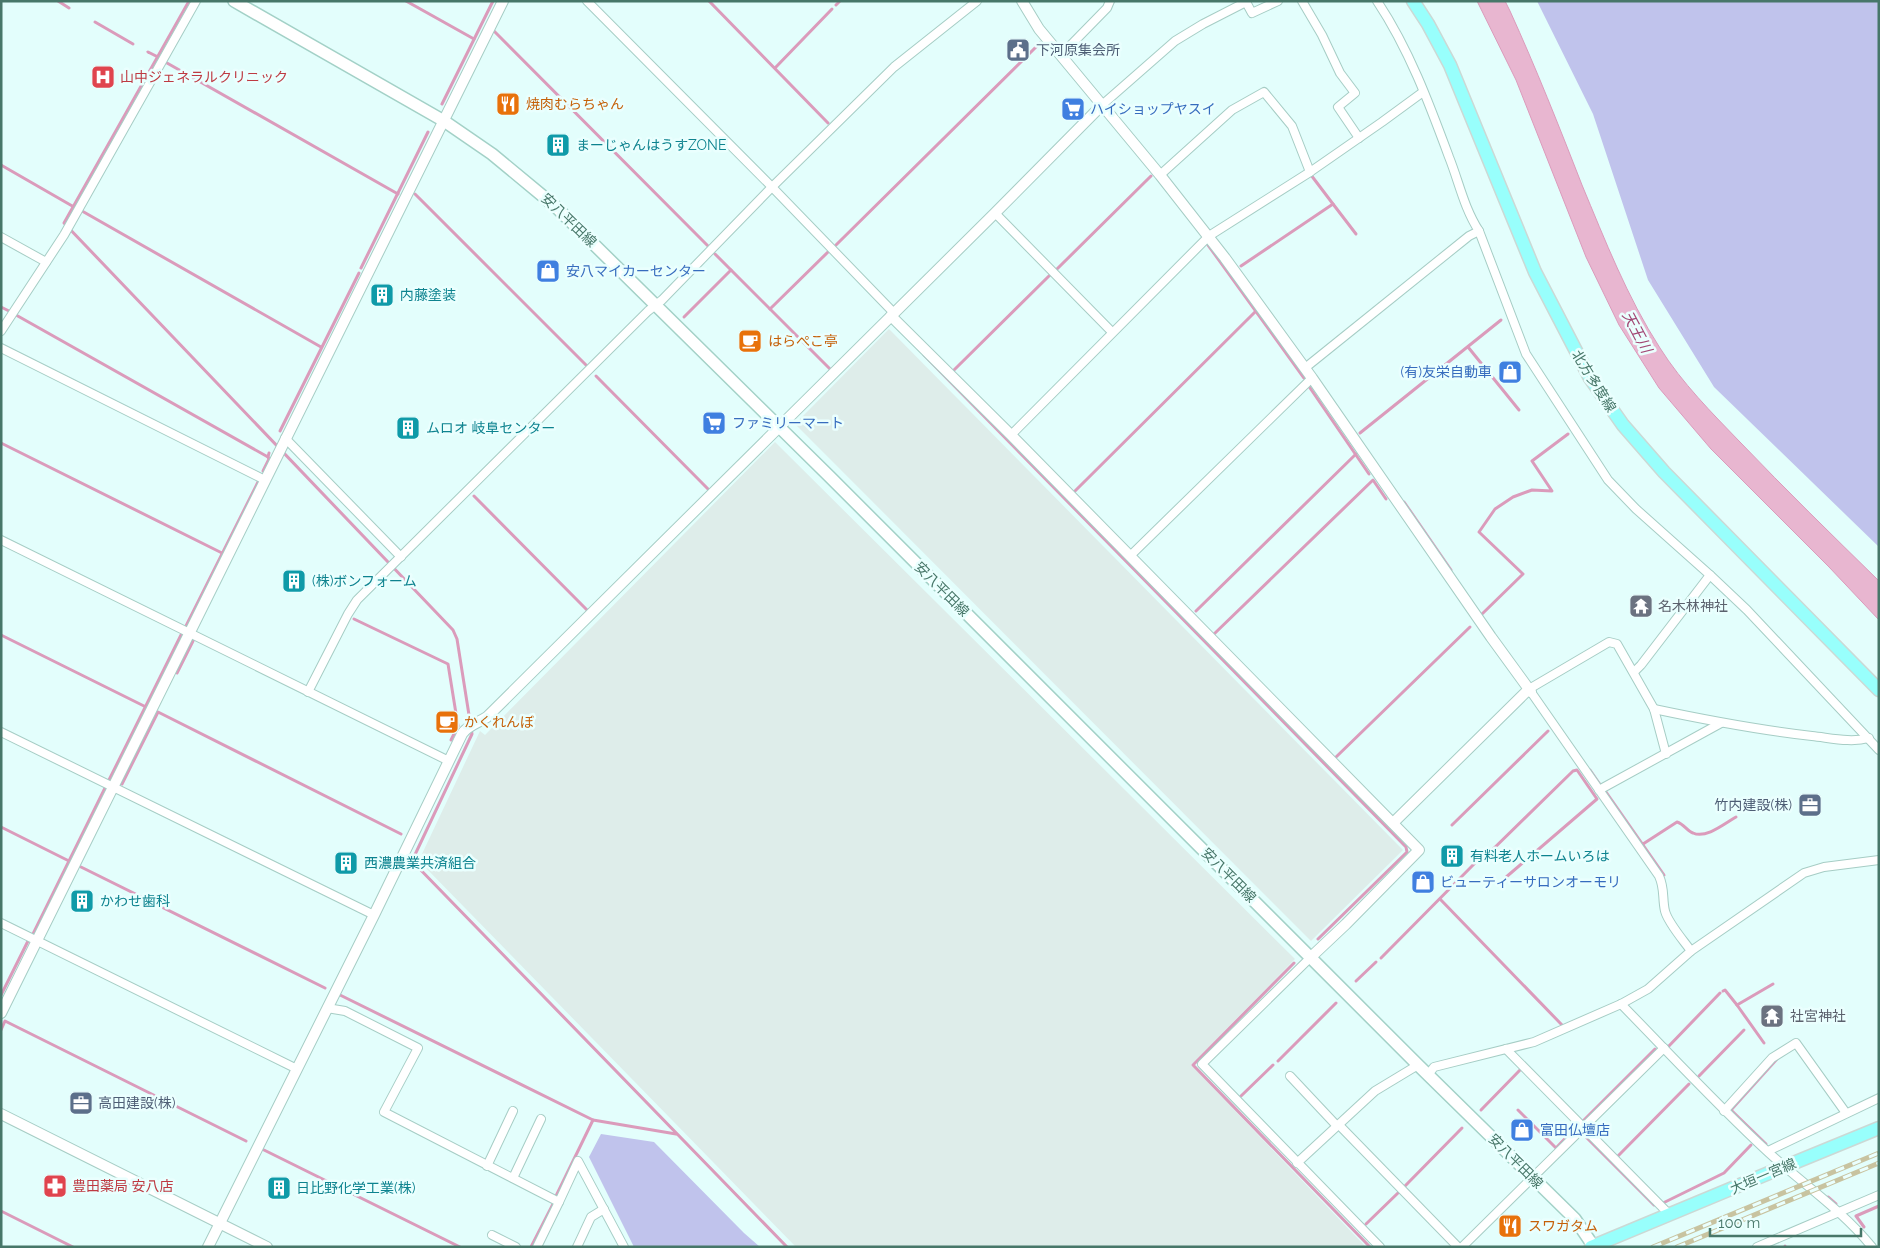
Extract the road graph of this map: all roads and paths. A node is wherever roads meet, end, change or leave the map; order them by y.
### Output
1 (196, 1) edge
2 (234, 1) edge
3 (503, 1) edge
4 (587, 1) edge
5 (977, 1) edge
6 (1022, 1) edge
7 (1110, 1) edge
8 (1278, 1) edge
9 (1302, 1) edge
10 (1377, 1) edge
11 (1413, 1) edge
12 (1246, 2) edge
13 (1061, 55) junction
14 (1423, 92) junction
15 (1102, 105) junction
16 (444, 121) junction
17 (1359, 138) junction
18 (1310, 172) junction
19 (1160, 175) junction
20 (772, 187) junction
21 (995, 213) junction
22 (1479, 231) junction
23 (1208, 236) junction
24 (1, 237) edge
25 (46, 262) junction
26 (654, 305) junction
27 (892, 315) junction
28 (1, 331) edge
29 (1112, 332) junction
30 (1, 348) edge
31 (1305, 368) junction
32 (1312, 378) junction
33 (779, 428) junction
34 (1011, 435) junction
35 (284, 440) junction
36 (265, 480) junction
37 (1, 540) edge
38 (1130, 556) junction
39 (399, 560) junction
40 (1710, 574) junction
41 (189, 632) junction
42 (1634, 672) junction
43 (1530, 690) junction
44 (1879, 690) edge
45 (308, 692) junction
46 (1654, 709) junction
47 (1721, 723) junction
48 (1, 732) edge
49 (1869, 738) junction
50 (1879, 750) edge
51 (1666, 754) junction
52 (449, 761) junction
53 (113, 787) junction
54 (1599, 790) junction
55 (1393, 823) junction
56 (1879, 860) edge
57 (374, 915) junction
58 (1, 924) edge
59 (37, 941) junction
60 (1692, 951) junction
61 (1311, 957) junction
62 (1621, 1004) junction
63 (327, 1008) junction
64 (1, 1013) edge
65 (1664, 1048) junction
66 (1506, 1049) junction
67 (1418, 1065) junction
68 (297, 1069) junction
69 (1428, 1075) junction
70 (1290, 1076) dead end
71 (1879, 1098) edge
72 (513, 1111) dead end
73 (1724, 1111) junction
74 (1846, 1113) junction
75 (1, 1114) edge
76 (541, 1119) dead end
77 (1338, 1125) junction
78 (1879, 1128) edge
79 (1583, 1129) junction
80 (1768, 1151) junction
81 (1297, 1162) junction
82 (487, 1166) junction
83 (513, 1178) junction
84 (1532, 1178) junction
85 (1879, 1195) edge
86 (559, 1202) junction
87 (604, 1209) junction
88 (1839, 1212) junction
89 (1669, 1214) junction
90 (220, 1223) junction
91 (492, 1235) dead end
92 (1593, 1246) edge
93 (208, 1247) edge
94 (267, 1247) edge
95 (516, 1247) edge
96 (537, 1247) edge
97 (577, 1247) edge
98 (624, 1247) edge
99 (1380, 1247) edge
100 (1460, 1247) edge
101 (1757, 1247) edge
102 (1872, 1247) edge

1 - 25 street
2 - 16 main road, 安八平田線
3 - 16 street
4 - 20 street
5 - 20 street
6 - 13 street
7 - 13 street
8 - 12 street
9 - 17 street
10 - 14 street
11 - 44 main road, 北方多度線
12 - 15 street
13 - 15 street
14 - 17 street
14 - 22 street
15 - 19 street
15 - 21 street
16 - 26 main road, 安八平田線
16 - 35 street
17 - 18 street
18 - 19 street
18 - 23 street
19 - 23 street
20 - 26 street
20 - 27 street
21 - 27 street
21 - 29 street
22 - 31 street
22 - 40 street
23 - 29 street
23 - 31 street
24 - 25 street
25 - 28 street
26 - 33 main road, 安八平田線
26 - 39 street
27 - 33 street
27 - 34 street
29 - 34 street
30 - 36 street
31 - 32 street
32 - 38 street
32 - 43 street
33 - 52 street
33 - 61 main road, 安八平田線
34 - 38 street
35 - 36 street
35 - 39 street
36 - 41 street
37 - 41 street
38 - 55 street
39 - 45 street
40 - 42 street
40 - 49 street
41 - 45 street
41 - 53 street
42 - 43 street
42 - 46 street
43 - 54 street
43 - 55 street
45 - 52 street
46 - 47 street
46 - 51 street
47 - 49 street
47 - 51 street
48 - 53 street
49 - 50 street
51 - 54 street
52 - 57 street
53 - 57 street
53 - 59 street
54 - 60 street
55 - 61 street
56 - 60 street
57 - 63 street
58 - 59 street
59 - 64 street
59 - 68 street
60 - 62 street
61 - 67 main road, 安八平田線
61 - 81 street
62 - 65 street
62 - 66 street
63 - 68 street
63 - 82 street
65 - 73 street
65 - 79 street
66 - 69 street
66 - 79 street
67 - 69 main road, 安八平田線
67 - 77 street
68 - 90 street
69 - 84 main road, 安八平田線
70 - 77 street
71 - 74 street
72 - 82 street
73 - 74 street
73 - 80 street
74 - 80 street
75 - 90 street
76 - 83 street
77 - 81 street
77 - 100 street
78 - 89 main road, 大垣一宮線, bridge
79 - 84 street
79 - 89 street
80 - 88 street
81 - 99 street
82 - 83 street
83 - 86 street
84 - 92 main road, 安八平田線
84 - 100 street
85 - 88 street
86 - 87 street
86 - 96 street
87 - 97 street
87 - 98 street
88 - 101 street
88 - 102 street
89 - 92 main road, 大垣一宮線
90 - 93 street
90 - 94 street
91 - 95 street

